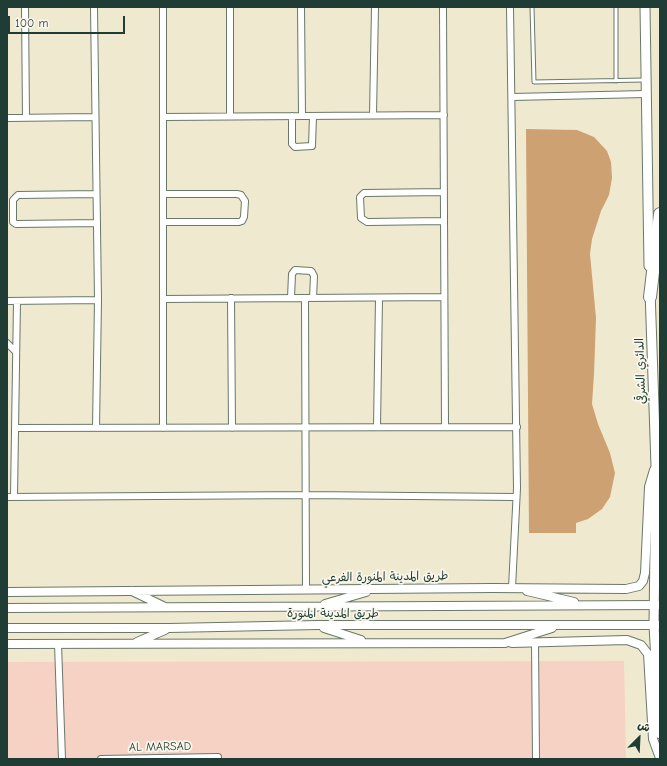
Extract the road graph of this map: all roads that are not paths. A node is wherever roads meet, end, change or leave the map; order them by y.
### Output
1 (25, 7) edge
2 (94, 7) edge
3 (163, 7) edge
4 (230, 7) edge
5 (301, 7) edge
6 (375, 7) edge
7 (443, 7) edge
8 (510, 7) edge
9 (532, 7) edge
10 (616, 7) edge
11 (646, 7) edge
12 (646, 80) junction
13 (616, 81) junction
14 (646, 94) junction
15 (512, 97) junction
16 (373, 115) junction
17 (444, 115) junction
18 (230, 116) junction
19 (292, 116) junction
20 (302, 116) junction
21 (313, 116) junction
22 (96, 117) junction
23 (163, 117) junction
24 (7, 118) edge
25 (26, 118) junction
26 (444, 192) junction
27 (96, 194) junction
28 (162, 194) junction
29 (660, 214) edge
30 (444, 221) junction
31 (163, 222) junction
32 (97, 223) junction
33 (444, 297) junction
34 (650, 297) junction
35 (231, 298) junction
36 (291, 298) junction
37 (304, 298) junction
38 (313, 298) junction
39 (379, 298) junction
40 (162, 299) junction
41 (98, 300) junction
42 (7, 301) edge
43 (17, 301) junction
44 (7, 342) edge
45 (16, 352) junction
46 (305, 427) junction
47 (378, 427) junction
48 (445, 427) junction
49 (516, 427) junction
50 (15, 428) junction
51 (96, 428) junction
52 (162, 428) junction
53 (232, 428) junction
54 (656, 466) junction
55 (660, 478) edge
56 (306, 495) junction
57 (7, 496) edge
58 (14, 496) junction
59 (516, 497) junction
60 (378, 588) junction
61 (512, 588) junction
62 (306, 589) junction
63 (130, 590) junction
64 (7, 592) edge
65 (586, 605) junction
66 (657, 605) edge
67 (316, 606) junction
68 (165, 607) junction
69 (7, 608) edge
70 (318, 625) junction
71 (560, 625) junction
72 (657, 625) edge
73 (7, 628) edge
74 (169, 628) junction
75 (368, 642) junction
76 (132, 643) junction
77 (506, 643) junction
78 (535, 643) junction
79 (7, 644) edge
80 (58, 644) junction
81 (660, 734) edge
82 (660, 758) edge
83 (62, 759) edge
84 (100, 759) edge
85 (218, 759) edge
86 (536, 759) edge

1 - 25 street
2 - 22 street
3 - 23 street
4 - 18 street
5 - 20 street
6 - 16 street
7 - 17 street
8 - 15 street
9 - 13 lane
10 - 13 lane
11 - 12 main road, الدائري الشرقي
12 - 13 lane
12 - 14 main road, الدائري الشرقي
14 - 15 street
14 - 34 main road, الدائري الشرقي
15 - 49 street
16 - 17 street
16 - 21 street
17 - 26 street
18 - 19 street
18 - 23 street
19 - 20 street
19 - 21 street
20 - 21 street
22 - 25 street
22 - 27 street
23 - 28 street
24 - 25 street
26 - 30 street
26 - 30 street
27 - 32 street
27 - 32 street
28 - 31 street
28 - 31 street
29 - 34 highway
30 - 33 street
31 - 40 street
32 - 41 street
33 - 39 street
33 - 48 street
34 - 54 main road, الدائري الشرقي
35 - 36 street
35 - 40 street
35 - 53 street
36 - 37 street
36 - 38 street
37 - 38 street
37 - 46 street
38 - 39 street
39 - 47 street
40 - 52 street
41 - 43 street
41 - 51 street
42 - 43 street
43 - 45 street
44 - 45 street
45 - 50 street
46 - 47 street
46 - 53 street
46 - 56 street
47 - 48 street
48 - 49 street
49 - 59 street
50 - 51 street
50 - 58 street
51 - 52 street
52 - 53 street
54 - 55 main road
54 - 61 street, طريق المدينة المنورة الفرعي
54 - 66 main road, الدائري الشرقي
56 - 58 street
56 - 59 street
56 - 62 street
57 - 58 street
59 - 61 street
60 - 61 street, طريق المدينة المنورة الفرعي
60 - 62 street, طريق المدينة المنورة الفرعي
60 - 67 street
61 - 65 street
62 - 63 street, طريق المدينة المنورة الفرعي
63 - 64 street, طريق المدينة المنورة الفرعي
63 - 68 street
65 - 66 street, طريق المدينة المنورة
65 - 67 street, طريق المدينة المنورة
66 - 72 main road, الدائري الشرقي
67 - 68 street, طريق المدينة المنورة
68 - 69 street, طريق المدينة المنورة
70 - 71 street, طريق المدينة المنورة
70 - 74 street, طريق المدينة المنورة
70 - 75 street
71 - 72 street, طريق المدينة المنورة
71 - 77 street
72 - 81 main road, الدائري الشرقي
73 - 74 street, طريق المدينة المنورة
74 - 76 street
75 - 76 street
75 - 77 street
76 - 80 street
77 - 78 street
78 - 82 street
78 - 86 street
79 - 80 street
80 - 83 street
84 - 85 street, AL MARSAD

